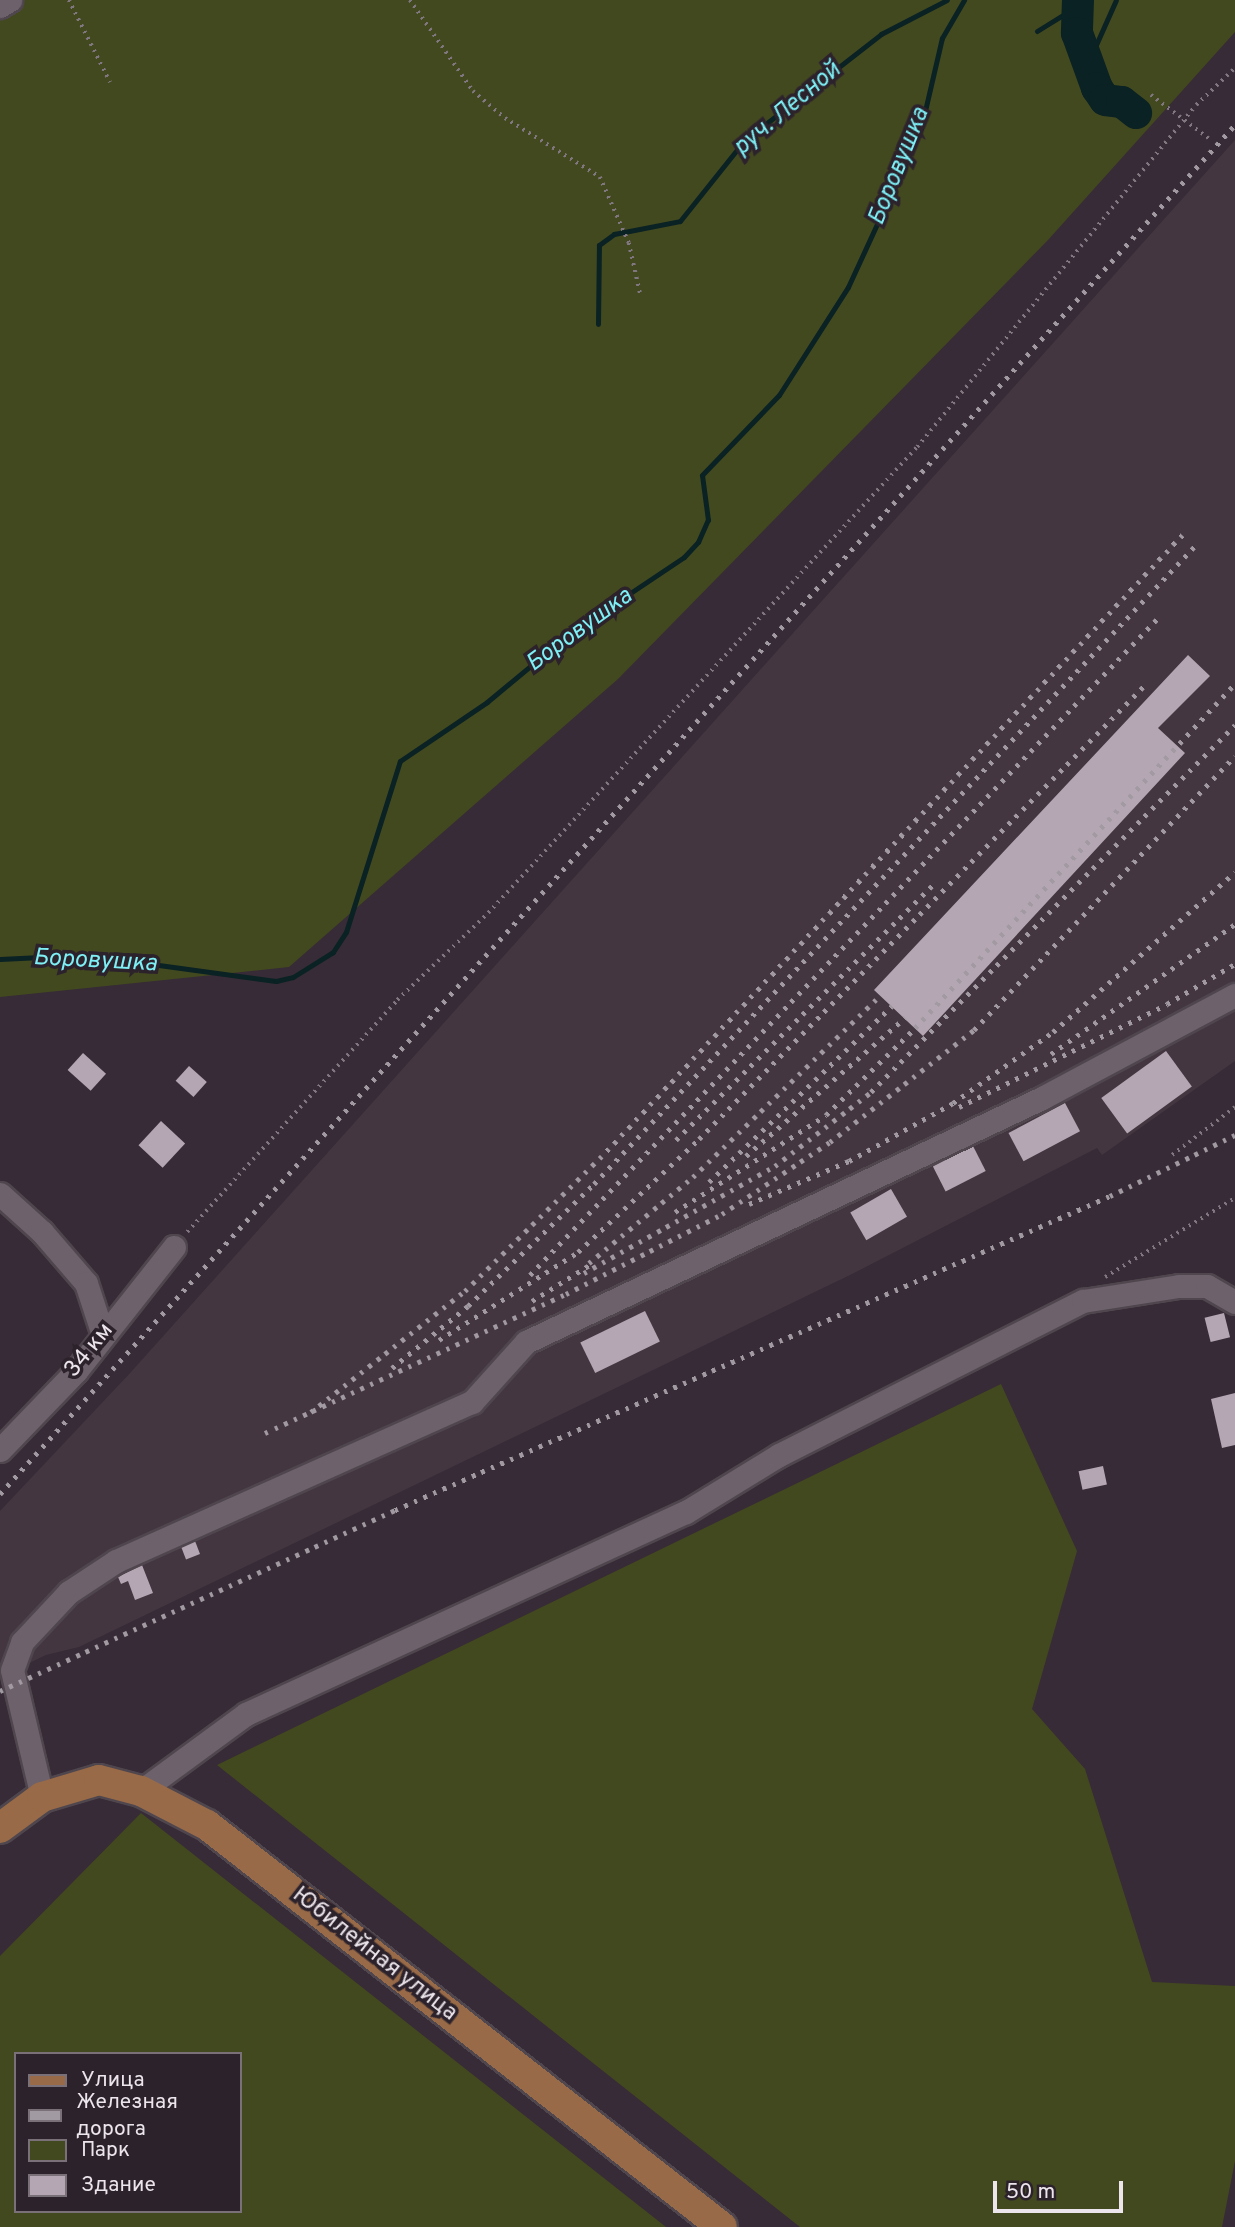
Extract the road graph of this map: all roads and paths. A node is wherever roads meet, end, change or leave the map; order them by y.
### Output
1 (10, 0) edge
2 (69, 0) edge
3 (410, 0) edge
4 (0, 6) edge
5 (1235, 68) edge
6 (110, 82) dead end
7 (1151, 95) dead end
8 (1184, 121) junction
9 (1212, 140) dead end
10 (641, 297) dead end
11 (1235, 995) edge
12 (1235, 1107) edge
13 (1172, 1155) dead end
14 (0, 1194) edge
15 (1235, 1198) edge
16 (174, 1247) joint
17 (1083, 1301) junction
18 (1235, 1302) edge
19 (103, 1335) junction
20 (0, 1450) edge
21 (141, 1791) junction
22 (42, 1797) junction
23 (0, 1829) edge
24 (722, 2227) edge

1 - 4 street
2 - 6 path
3 - 10 path
5 - 8 path
7 - 8 path
8 - 9 path
8 - 16 path
11 - 22 street
12 - 13 path
14 - 19 street
15 - 17 path
16 - 19 street, 34 км
17 - 18 street
17 - 21 street
19 - 20 street, 34 км
21 - 22 main road, Юбилейная улица
21 - 24 main road, Юбилейная улица
22 - 23 main road, Юбилейная улица

